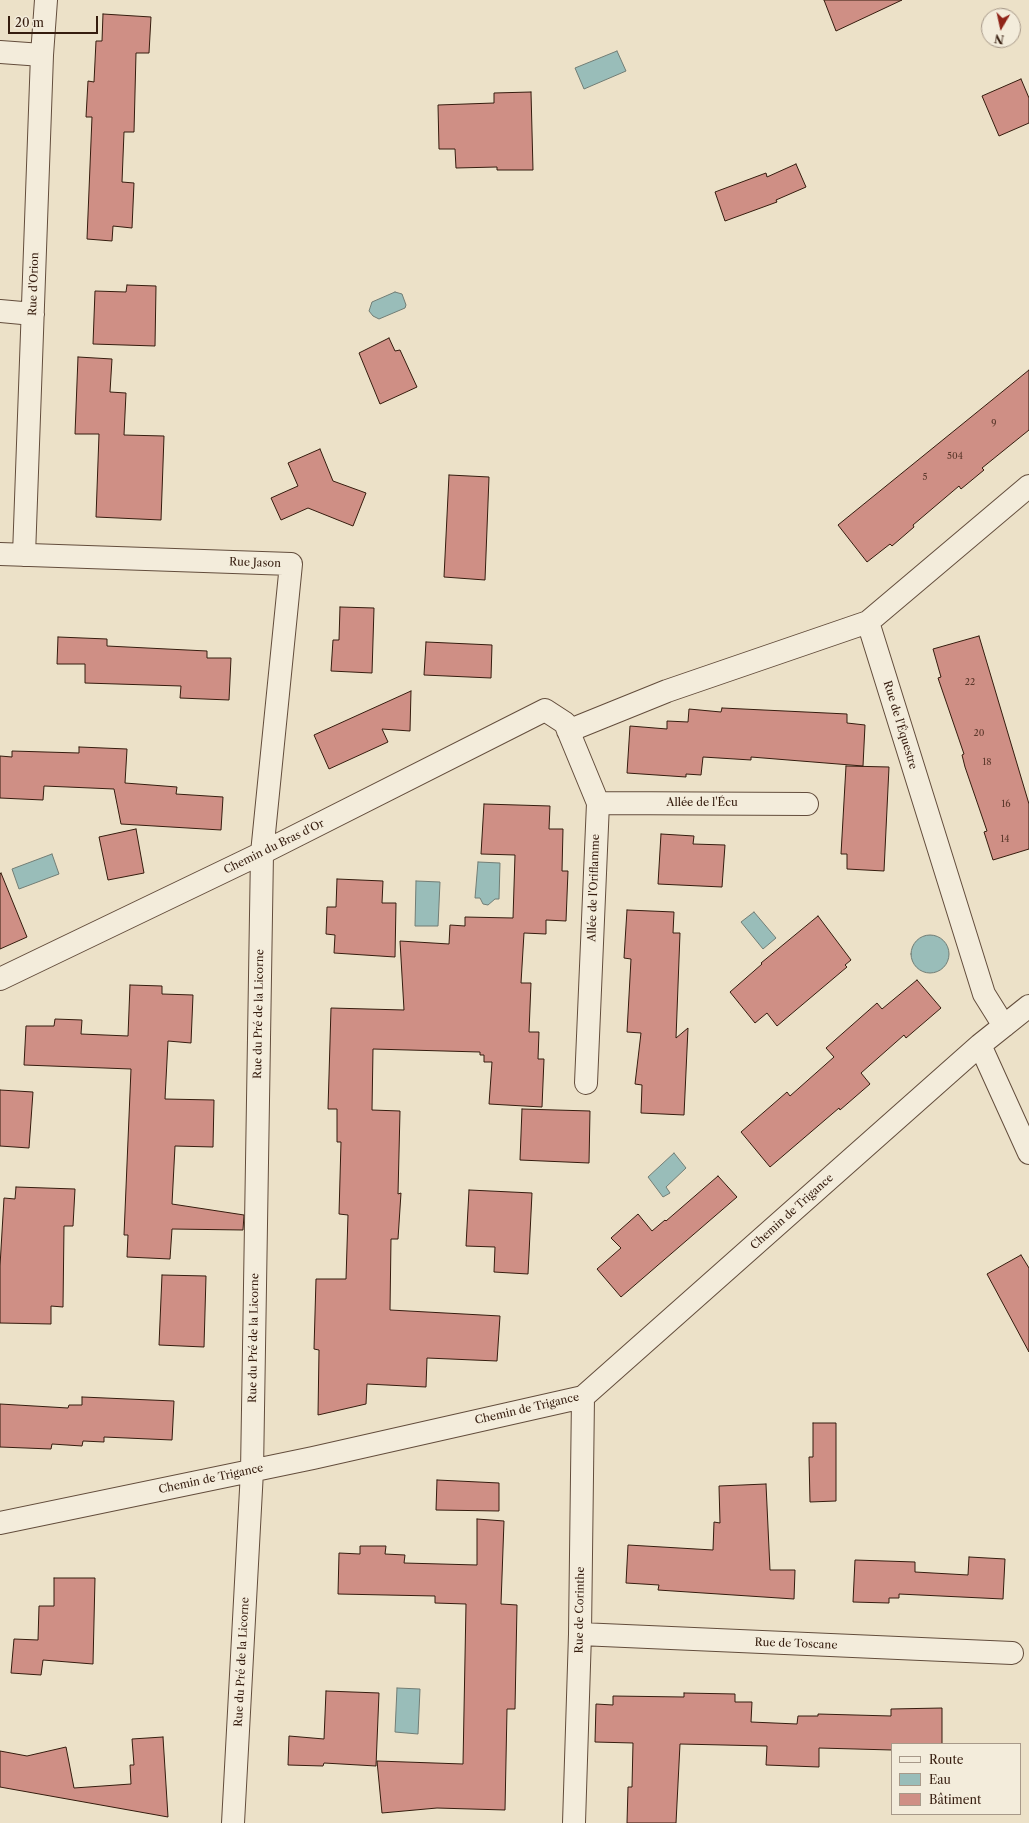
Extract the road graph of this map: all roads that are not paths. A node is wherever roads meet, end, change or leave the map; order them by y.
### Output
1 (46, 0) edge
2 (0, 52) edge
3 (42, 55) junction
4 (0, 311) edge
5 (32, 314) junction
6 (1029, 486) edge
7 (0, 554) edge
8 (24, 555) junction
9 (868, 622) junction
10 (545, 710) joint
11 (568, 731) junction
12 (598, 803) junction
13 (807, 804) dead end
14 (262, 853) junction
15 (0, 980) edge
16 (1029, 1006) edge
17 (1004, 1026) junction
18 (980, 1045) junction
19 (586, 1083) dead end
20 (1029, 1153) edge
21 (583, 1397) junction
22 (252, 1471) junction
23 (0, 1523) edge
24 (580, 1634) junction
25 (1012, 1653) dead end
26 (233, 1823) edge
27 (574, 1823) edge

1 - 3 street, Rue d'Orion
2 - 3 street
3 - 5 street, Rue d'Orion
4 - 5 street
5 - 8 street, Rue d'Orion
6 - 9 street
7 - 8 street, Rue Jason
8 - 14 street, Rue Jason
9 - 11 street
9 - 17 street, Rue de l'Équestre
10 - 11 street, Allée de l'Oriflamme
10 - 14 street, Chemin du Bras d'Or
11 - 12 street, Allée de l'Oriflamme
12 - 13 street, Allée de l'Écu
12 - 19 street, Allée de l'Oriflamme
14 - 15 street, Chemin du Bras d'Or
14 - 22 street, Rue du Pré de la Licorne
16 - 17 street, Chemin de Trigance
17 - 18 street, Chemin de Trigance
18 - 20 street
18 - 21 street, Chemin de Trigance
21 - 22 street, Chemin de Trigance
21 - 24 street, Rue de Corinthe
22 - 23 street, Chemin de Trigance
22 - 26 street, Rue du Pré de la Licorne
24 - 25 street, Rue de Toscane
24 - 27 street, Rue de Corinthe

